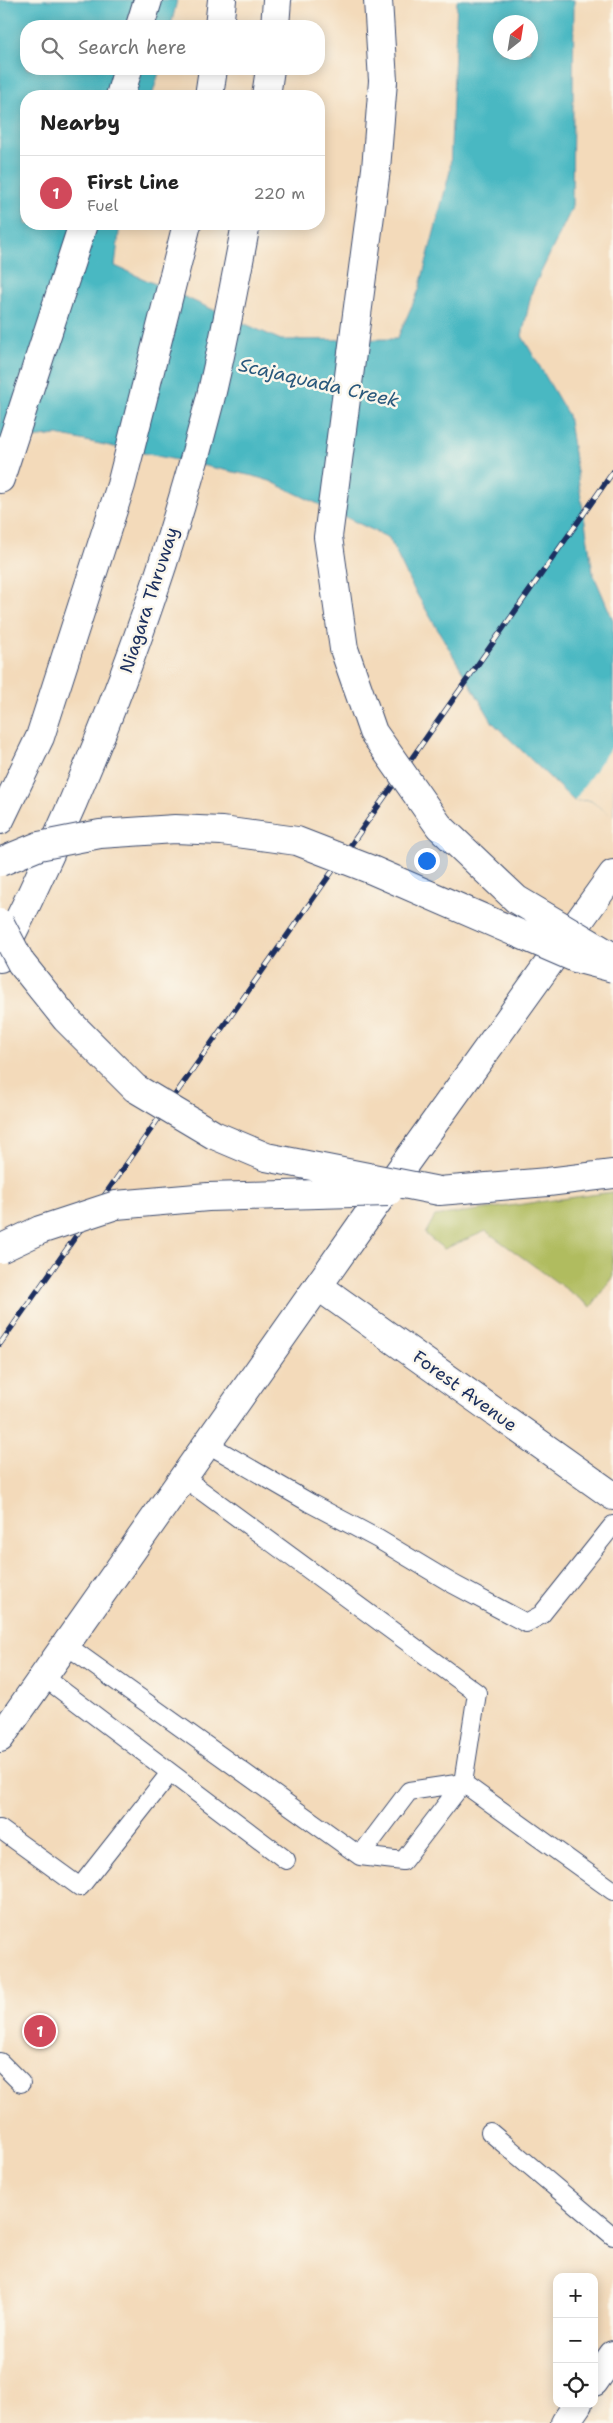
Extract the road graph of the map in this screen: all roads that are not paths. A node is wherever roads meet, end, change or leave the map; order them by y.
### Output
1 (148, 0) edge
2 (222, 0) edge
3 (277, 0) edge
4 (378, 0) edge
5 (142, 20) edge
6 (220, 20) edge
7 (275, 20) edge
8 (126, 75) edge
9 (212, 75) edge
10 (269, 75) edge
11 (122, 90) edge
12 (210, 90) edge
13 (267, 90) edge
14 (81, 230) edge
15 (186, 230) edge
16 (245, 230) edge
17 (0, 479) edge
18 (0, 820) edge
19 (0, 862) edge
20 (613, 874) edge
21 (0, 923) edge
22 (613, 956) edge
23 (0, 958) edge
24 (613, 968) edge
25 (613, 1174) edge
26 (439, 1191) junction
27 (0, 1249) edge
28 (318, 1286) junction
29 (208, 1444) junction
30 (184, 1478) junction
31 (613, 1496) edge
32 (613, 1525) edge
33 (66, 1645) junction
34 (44, 1677) junction
35 (0, 1738) edge
36 (170, 1773) junction
37 (463, 1783) junction
38 (0, 1828) edge
39 (360, 1856) junction
40 (286, 1860) dead end
41 (613, 1891) edge
42 (0, 2062) edge
43 (21, 2083) dead end
44 (490, 2132) dead end
45 (613, 2236) edge
46 (613, 2355) edge
47 (598, 2376) edge
48 (575, 2408) edge
49 (565, 2423) edge

1 - 5 main road
2 - 6 main road
3 - 7 main road
4 - 22 main road, bridge
8 - 11 main road
9 - 12 main road
10 - 13 main road
14 - 17 main road
15 - 18 main road
16 - 23 main road, Niagara Thruway
19 - 24 main road, bridge
20 - 28 main road
21 - 26 main road, bridge
25 - 26 main road
26 - 27 main road, bridge
28 - 29 main road
28 - 31 main road, Forest Avenue
29 - 30 main road
29 - 32 lane
30 - 33 main road
30 - 37 lane
33 - 34 main road
33 - 39 lane
34 - 35 main road
34 - 36 lane
36 - 38 lane
36 - 40 lane
37 - 39 lane
37 - 39 lane
37 - 41 lane
42 - 43 lane
44 - 45 lane
46 - 47 main road
48 - 49 main road

